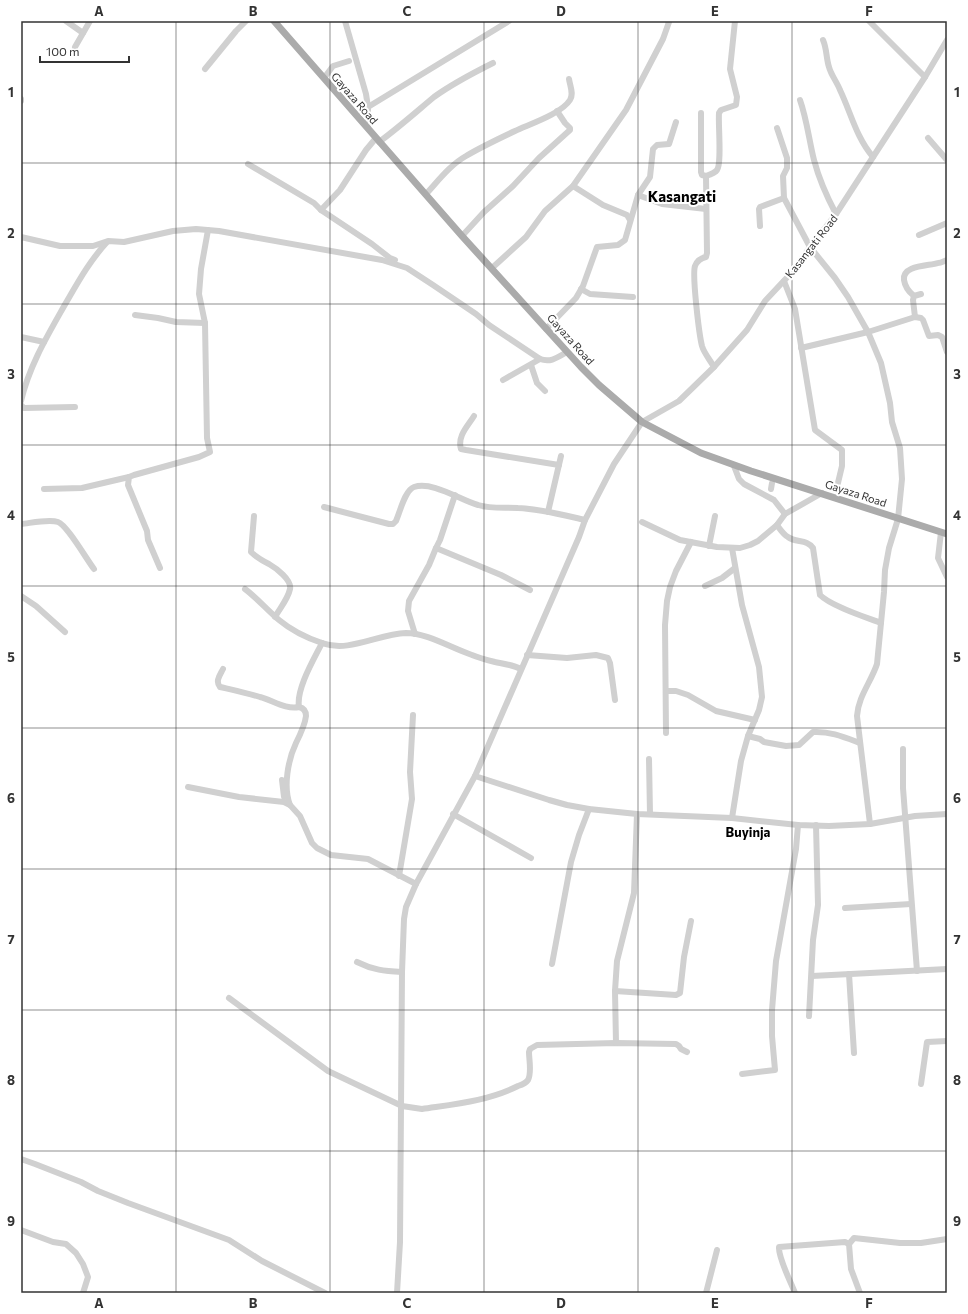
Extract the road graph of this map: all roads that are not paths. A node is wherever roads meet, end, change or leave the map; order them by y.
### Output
1 (66, 21) edge
2 (90, 21) edge
3 (246, 21) edge
4 (274, 21) edge
5 (345, 21) edge
6 (509, 21) edge
7 (668, 21) edge
8 (735, 21) edge
9 (869, 21) edge
10 (83, 33) junction
11 (823, 40) dead end
12 (947, 40) edge
13 (75, 47) dead end
14 (349, 61) dead end
15 (493, 63) dead end
16 (205, 69) dead end
17 (925, 77) junction
18 (324, 78) junction
19 (569, 79) dead end
20 (800, 100) dead end
21 (368, 107) junction
22 (556, 111) junction
23 (701, 113) dead end
24 (676, 122) dead end
25 (368, 128) junction
26 (777, 128) dead end
27 (928, 138) dead end
28 (377, 140) junction
29 (873, 157) junction
30 (946, 158) edge
31 (248, 164) dead end
32 (706, 176) junction
33 (573, 186) junction
34 (426, 194) junction
35 (638, 195) junction
36 (784, 198) junction
37 (706, 209) junction
38 (321, 210) junction
39 (836, 214) junction
40 (630, 220) junction
41 (947, 223) edge
42 (760, 226) dead end
43 (208, 230) junction
44 (919, 235) dead end
45 (462, 236) junction
46 (21, 237) edge
47 (108, 241) junction
48 (810, 247) junction
49 (947, 260) edge
50 (406, 268) junction
51 (492, 268) junction
52 (784, 281) junction
53 (581, 289) junction
54 (921, 294) dead end
55 (914, 296) junction
56 (633, 297) dead end
57 (135, 315) dead end
58 (915, 317) junction
59 (205, 323) junction
60 (546, 329) junction
61 (868, 332) junction
62 (21, 337) edge
63 (44, 342) junction
64 (801, 348) junction
65 (567, 352) junction
66 (947, 352) edge
67 (540, 359) junction
68 (531, 365) junction
69 (714, 367) junction
70 (503, 380) dead end
71 (23, 391) edge
72 (545, 391) dead end
73 (21, 401) edge
74 (21, 405) edge
75 (74, 407) dead end
76 (474, 416) dead end
77 (642, 422) junction
78 (561, 456) dead end
79 (559, 465) junction
80 (734, 466) junction
81 (129, 477) junction
82 (837, 487) dead end
83 (44, 489) dead end
84 (822, 493) junction
85 (455, 495) junction
86 (324, 507) dead end
87 (548, 512) junction
88 (785, 514) junction
89 (254, 516) dead end
90 (715, 516) dead end
91 (898, 519) junction
92 (585, 520) junction
93 (642, 522) dead end
94 (21, 524) edge
95 (777, 525) junction
96 (944, 533) edge
97 (691, 542) junction
98 (709, 546) junction
99 (436, 548) junction
100 (732, 548) junction
101 (160, 568) dead end
102 (735, 568) junction
103 (94, 569) dead end
104 (947, 577) edge
105 (706, 586) dead end
106 (245, 589) dead end
107 (530, 590) dead end
108 (21, 596) edge
109 (275, 617) junction
110 (881, 623) junction
111 (65, 632) dead end
112 (415, 634) junction
113 (322, 643) junction
114 (527, 655) junction
115 (223, 669) dead end
116 (522, 669) junction
117 (666, 690) junction
118 (615, 700) dead end
119 (299, 707) junction
120 (413, 715) dead end
121 (755, 720) junction
122 (666, 733) dead end
123 (748, 736) junction
124 (860, 743) junction
125 (903, 749) dead end
126 (649, 759) dead end
127 (475, 776) junction
128 (282, 780) dead end
129 (188, 787) dead end
130 (287, 803) junction
131 (589, 809) junction
132 (453, 814) junction
133 (637, 814) junction
134 (650, 814) junction
135 (947, 814) edge
136 (732, 818) junction
137 (905, 818) junction
138 (870, 824) junction
139 (798, 825) junction
140 (816, 825) junction
141 (531, 858) dead end
142 (399, 876) junction
143 (416, 884) junction
144 (911, 904) junction
145 (845, 908) dead end
146 (691, 921) dead end
147 (357, 962) dead end
148 (552, 964) dead end
149 (947, 969) edge
150 (917, 971) junction
151 (402, 972) junction
152 (849, 974) junction
153 (812, 976) junction
154 (615, 991) junction
155 (228, 998) dead end
156 (809, 1016) dead end
157 (947, 1041) edge
158 (616, 1043) junction
159 (687, 1052) dead end
160 (854, 1053) dead end
161 (742, 1074) dead end
162 (921, 1084) dead end
163 (402, 1106) junction
164 (21, 1159) edge
165 (21, 1230) edge
166 (947, 1239) edge
167 (848, 1244) junction
168 (717, 1250) dead end
169 (83, 1293) edge
170 (325, 1293) edge
171 (397, 1293) edge
172 (706, 1293) edge
173 (795, 1293) edge
174 (860, 1293) edge

1 - 10 street
2 - 10 street
3 - 16 street
4 - 18 main road, Gayaza Road
5 - 21 street
6 - 21 street
7 - 33 street
8 - 32 street
9 - 17 street
10 - 13 street
11 - 29 street
12 - 17 street, Kasangati Road
14 - 18 street
15 - 28 street
17 - 29 street, Kasangati Road
18 - 25 main road, Gayaza Road
19 - 22 street
20 - 39 street
21 - 25 street
22 - 34 street
22 - 45 street
23 - 32 street
24 - 35 street
25 - 28 main road, Gayaza Road
26 - 36 street
27 - 30 street
28 - 34 main road, Gayaza Road
28 - 38 street
29 - 39 street, Kasangati Road
31 - 38 street
32 - 37 street
33 - 40 street
33 - 51 street
34 - 45 main road, Gayaza Road
35 - 37 street
35 - 40 street
36 - 42 street
36 - 48 street
37 - 69 street
38 - 50 street
39 - 48 street, Kasangati Road
40 - 53 street
41 - 44 street
43 - 47 street
43 - 50 street
43 - 59 street
45 - 51 main road, Gayaza Road
46 - 47 street
47 - 63 street
48 - 52 street, Kasangati Road
48 - 61 street
49 - 55 street
50 - 67 street
51 - 60 main road, Gayaza Road
52 - 64 street
52 - 69 street, Kasangati Road
53 - 56 street
53 - 60 street
54 - 55 street
55 - 58 street
57 - 59 street
58 - 61 street
58 - 66 street
59 - 81 street
60 - 65 main road, Gayaza Road
61 - 64 street
61 - 91 street
62 - 63 street
63 - 71 street
64 - 82 street
65 - 67 street
65 - 77 main road, Gayaza Road
67 - 68 street
68 - 70 street
68 - 72 street
69 - 77 street, Kasangati Road
71 - 73 street
74 - 75 street
76 - 79 street
77 - 80 main road, Gayaza Road
77 - 92 street
78 - 79 street
79 - 87 street
80 - 84 main road, Gayaza Road
80 - 88 street
81 - 83 street
81 - 101 street
84 - 88 street
84 - 91 main road, Gayaza Road
85 - 86 street
85 - 87 street
85 - 99 street
87 - 92 street
88 - 95 street
89 - 109 street
90 - 98 street
91 - 96 main road, Gayaza Road
91 - 110 street
92 - 114 street
93 - 97 street
94 - 103 street
95 - 100 street
95 - 110 street
96 - 104 street
97 - 98 street
97 - 117 street
98 - 100 street
99 - 107 street
99 - 112 street
100 - 102 street
102 - 105 street
102 - 121 street
106 - 109 street
108 - 111 street
109 - 113 street
110 - 124 street
112 - 113 street
112 - 116 street
113 - 119 street
114 - 116 street
114 - 118 street
115 - 119 street
116 - 127 street
117 - 121 street
117 - 122 street
119 - 130 street
120 - 142 street
121 - 123 street
123 - 124 street
123 - 136 street
124 - 138 street
125 - 137 street
126 - 134 street
127 - 131 street
127 - 132 street
128 - 130 street
129 - 130 street
130 - 142 street
131 - 133 street
131 - 148 street
132 - 141 street
132 - 143 street
133 - 134 street
133 - 154 street
134 - 136 street
135 - 137 street
136 - 139 street
137 - 138 street
137 - 144 street
138 - 140 street
139 - 140 street
139 - 161 street
140 - 153 street
142 - 143 street
143 - 151 street
144 - 145 street
144 - 150 street
146 - 154 street
147 - 151 street
149 - 150 street
150 - 152 street
151 - 163 street
152 - 153 street
152 - 160 street
153 - 156 street
154 - 158 street
155 - 163 street
157 - 162 street
158 - 159 street
158 - 163 street
163 - 171 street
164 - 170 street
165 - 169 street
166 - 167 street
167 - 173 street
167 - 174 street
168 - 172 street

